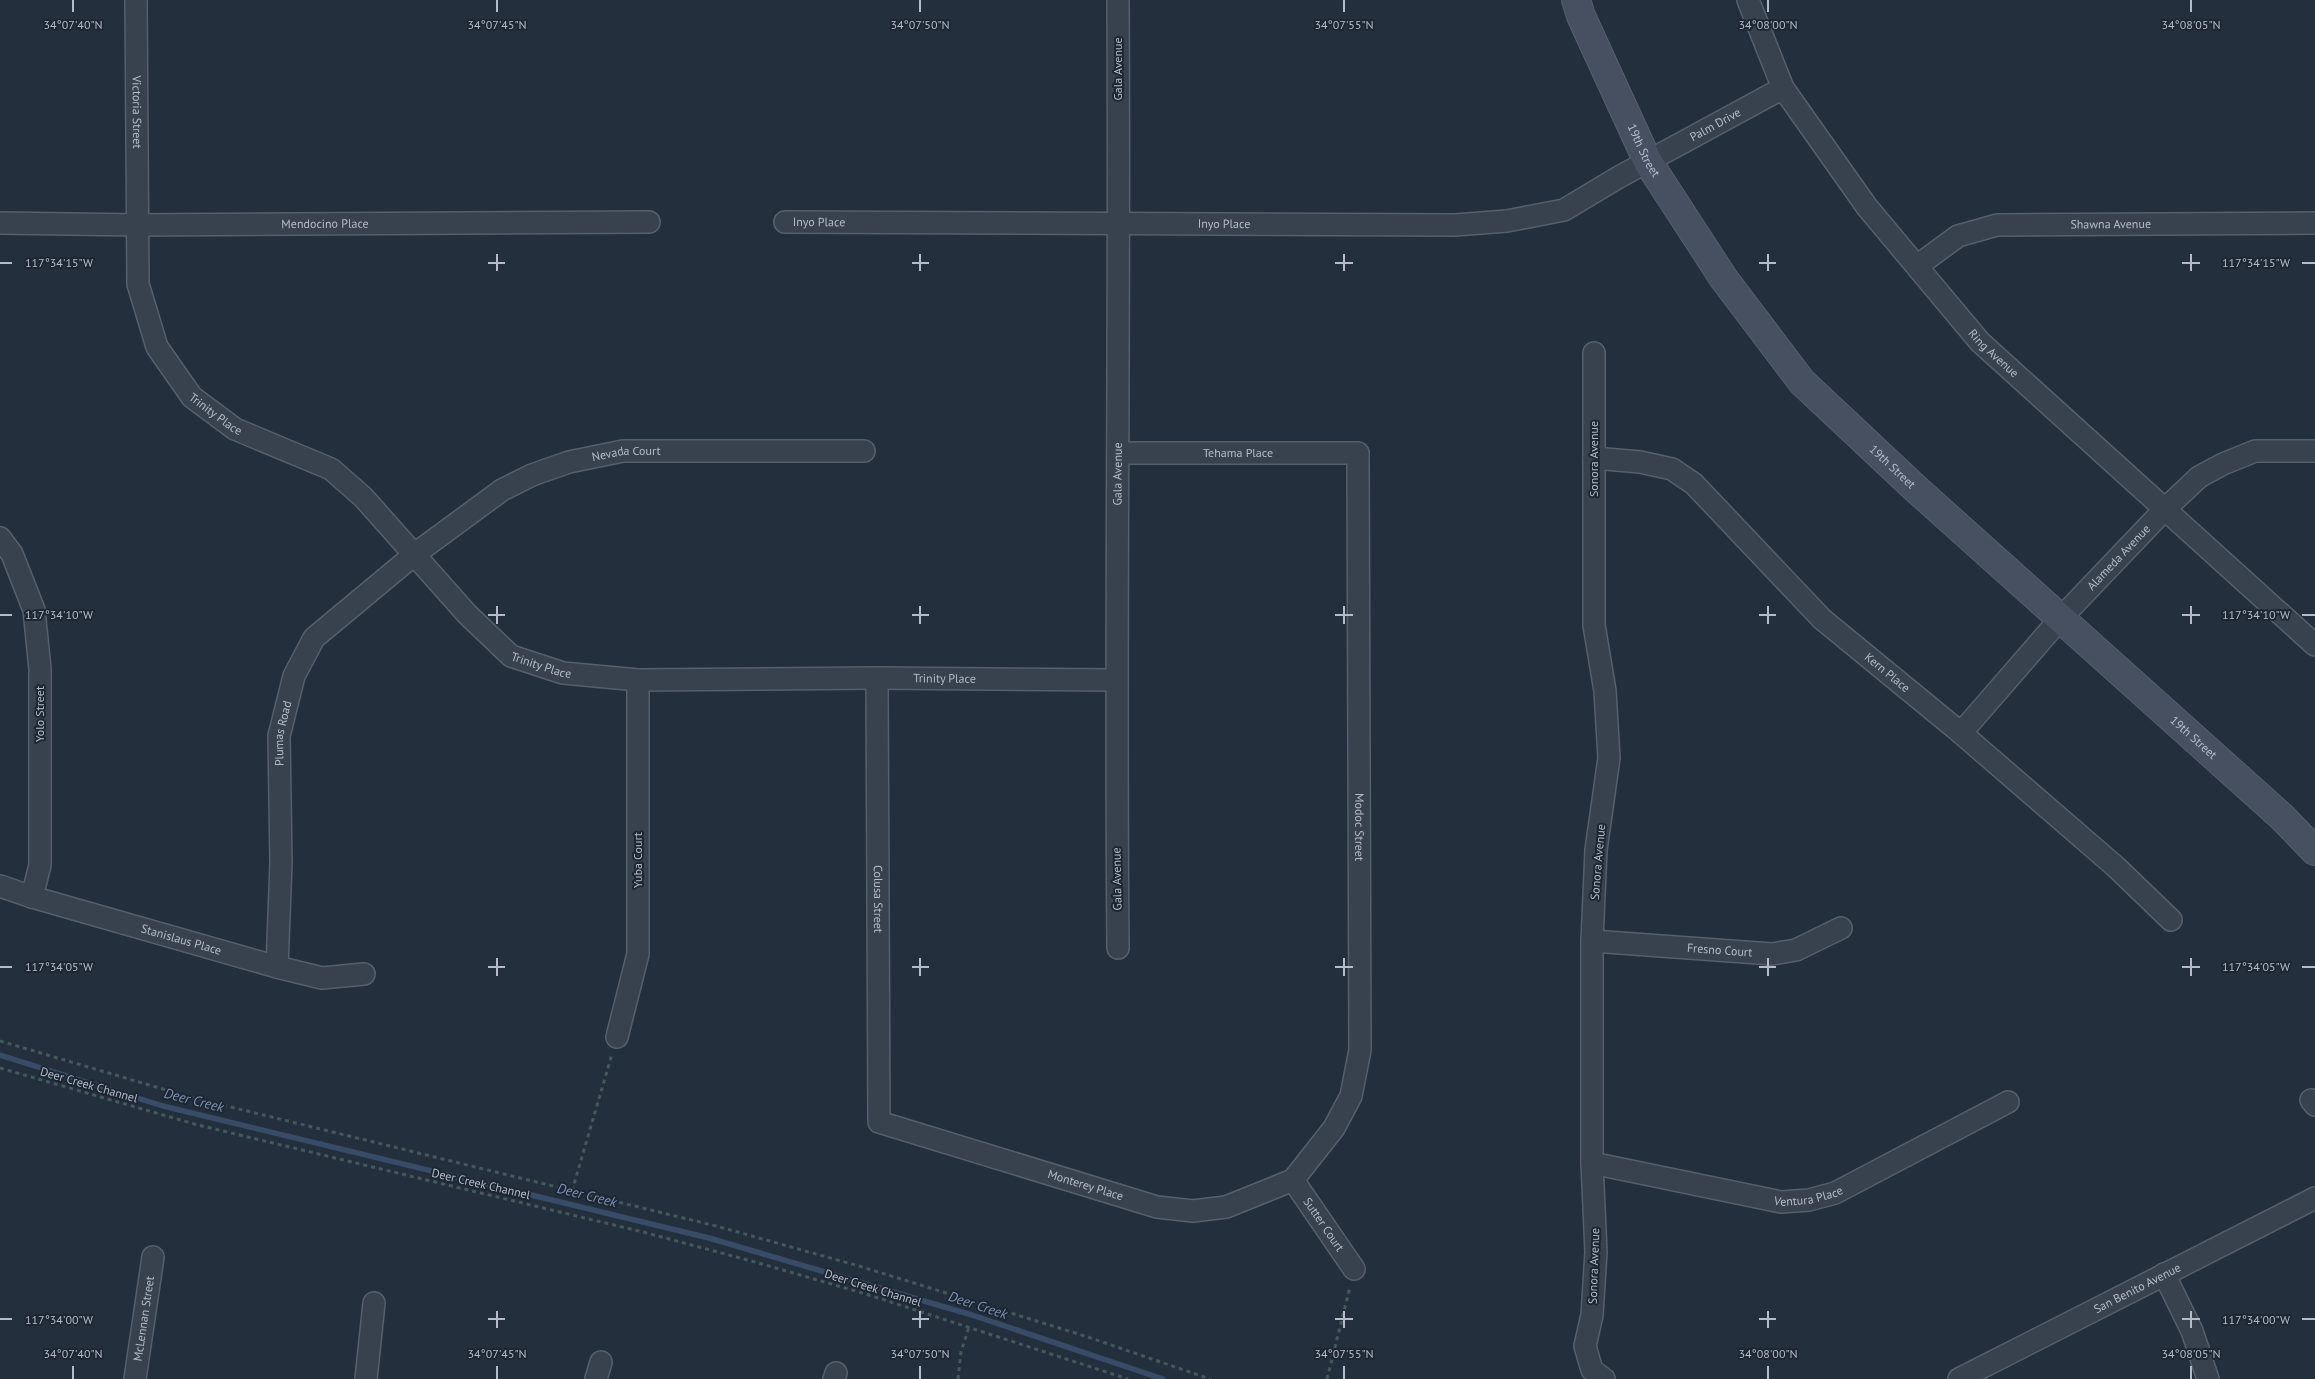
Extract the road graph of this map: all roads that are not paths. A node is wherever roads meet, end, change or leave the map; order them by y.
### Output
1 (136, 0) edge
2 (1118, 0) edge
3 (1576, 0) edge
4 (1748, 0) edge
5 (1783, 88) junction
6 (1648, 162) junction
7 (649, 222) dead end
8 (785, 222) dead end
9 (1119, 222) junction
10 (0, 223) edge
11 (2315, 223) edge
12 (138, 225) junction
13 (1917, 266) junction
14 (1594, 353) dead end
15 (864, 451) dead end
16 (2315, 451) edge
17 (1118, 453) junction
18 (1358, 453) joint
19 (1594, 458) junction
20 (2164, 510) junction
21 (0, 538) edge
22 (415, 554) junction
23 (2060, 619) junction
24 (2315, 645) edge
25 (877, 678) junction
26 (638, 680) junction
27 (1115, 680) junction
28 (1960, 733) junction
29 (2315, 851) edge
30 (0, 886) edge
31 (32, 898) junction
32 (2171, 920) dead end
33 (1841, 928) dead end
34 (1592, 941) junction
35 (1118, 948) dead end
36 (277, 967) junction
37 (364, 974) dead end
38 (617, 1037) road end
39 (2008, 1102) dead end
40 (879, 1122) joint
41 (1592, 1163) junction
42 (1293, 1180) junction
43 (2315, 1198) edge
44 (152, 1257) dead end
45 (1354, 1268) road end
46 (2164, 1274) junction
47 (374, 1303) dead end
48 (1598, 1374) edge
49 (1969, 1377) edge
50 (135, 1379) edge
51 (366, 1379) edge
52 (2208, 1379) edge

1 - 12 street, Victoria Street
2 - 9 street, Gala Avenue
3 - 6 street, 19th Street
4 - 5 street, Ring Avenue
5 - 6 street, Palm Drive
5 - 13 street, Ring Avenue
6 - 9 street, Inyo Place
6 - 23 street, 19th Street
7 - 12 street, Mendocino Place
8 - 9 street, Inyo Place
9 - 17 street, Gala Avenue
10 - 12 street, Mendocino Place
11 - 13 street, Shawna Avenue
12 - 22 street, Trinity Place
13 - 20 street, Ring Avenue
14 - 19 street, Sonora Avenue
15 - 22 street, Nevada Court
16 - 20 street, Alameda Avenue
17 - 18 street, Tehama Place
17 - 27 street, Gala Avenue
18 - 42 street, Modoc Street
19 - 28 street, Kern Place
19 - 34 street, Sonora Avenue
20 - 23 street, Alameda Avenue
20 - 24 street, Ring Avenue
21 - 31 street, Yolo Street
22 - 26 street, Trinity Place
22 - 36 street, Plumas Road
23 - 28 street, Alameda Avenue
23 - 29 street, 19th Street
25 - 26 street, Trinity Place
25 - 27 street, Trinity Place
25 - 40 street, Colusa Street
26 - 38 street, Yuba Court
27 - 35 street, Gala Avenue
28 - 32 street, Kern Place
30 - 31 street, Stanislaus Place
31 - 36 street, Stanislaus Place
33 - 34 street, Fresno Court
34 - 41 street, Sonora Avenue
36 - 37 street, Stanislaus Place
39 - 41 street, Ventura Place
40 - 42 street, Monterey Place
41 - 48 street, Sonora Avenue
42 - 45 street, Sutter Court
43 - 46 street, San Benito Avenue
44 - 50 street, McLennan Street
46 - 49 street, San Benito Avenue
46 - 52 street
47 - 51 street

